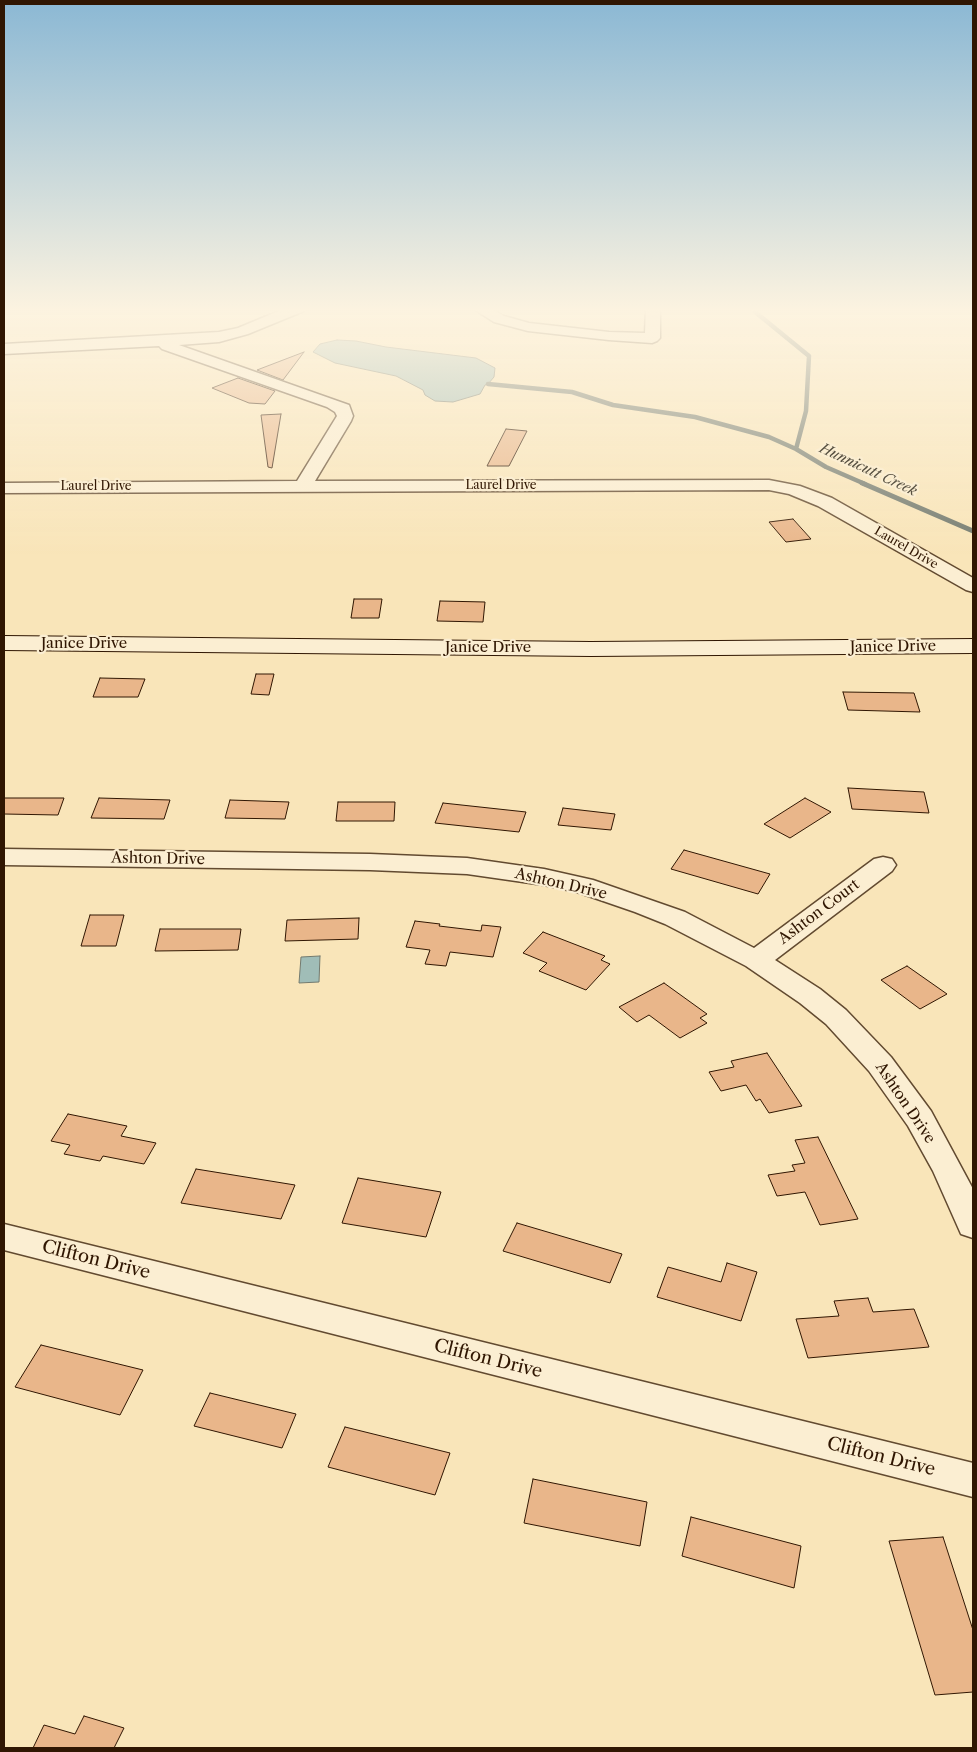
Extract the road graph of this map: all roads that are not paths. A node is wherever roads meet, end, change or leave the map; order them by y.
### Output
1 (293, 390) edge
2 (303, 487) junction
3 (4, 488) edge
4 (973, 586) edge
5 (4, 643) edge
6 (973, 646) edge
7 (4, 857) edge
8 (883, 865) dead end
9 (756, 960) junction
10 (973, 1225) edge
11 (4, 1237) edge
12 (973, 1480) edge

1 - 2 street
2 - 3 street, Laurel Drive
2 - 4 street, Laurel Drive
5 - 6 street, Janice Drive
7 - 9 street, Ashton Drive
8 - 9 street, Ashton Court
9 - 10 street, Ashton Drive
11 - 12 street, Clifton Drive

